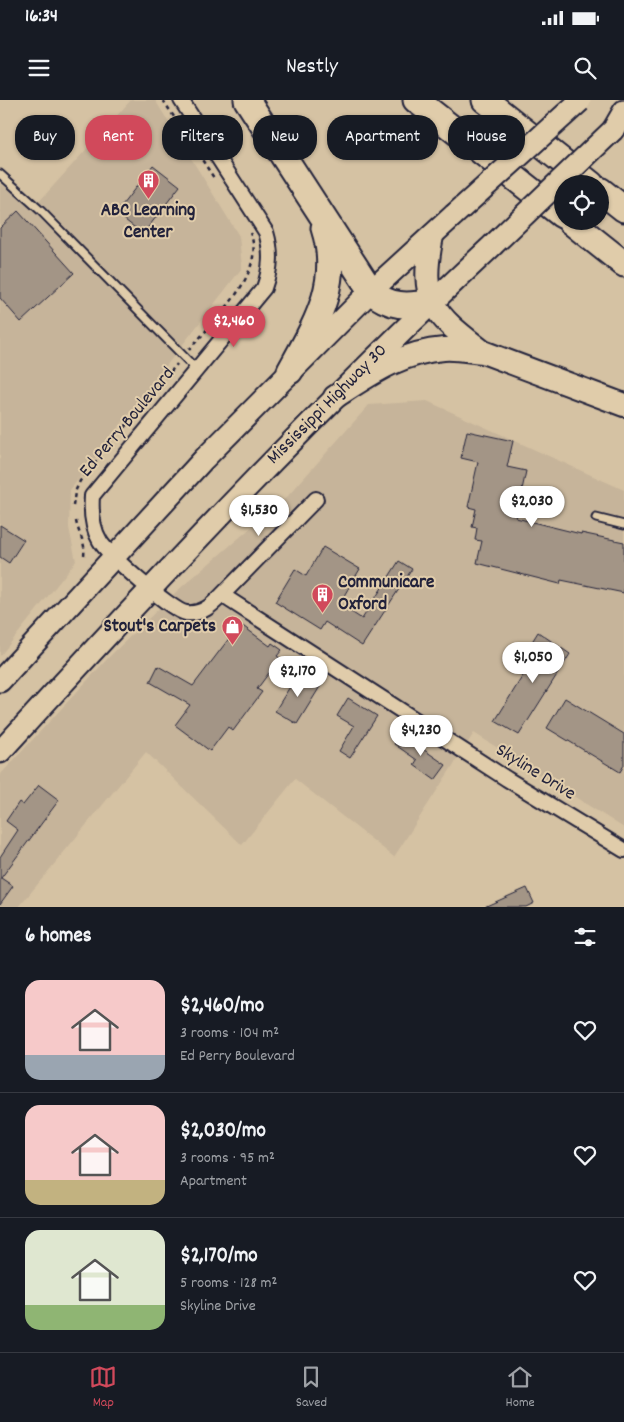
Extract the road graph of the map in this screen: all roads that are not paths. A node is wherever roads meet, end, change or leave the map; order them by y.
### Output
1 (181, 100) edge
2 (247, 100) edge
3 (416, 100) edge
4 (485, 100) edge
5 (581, 100) edge
6 (624, 111) edge
7 (0, 174) edge
8 (581, 175) edge
9 (609, 197) edge
10 (554, 209) edge
11 (624, 209) edge
12 (318, 211) junction
13 (581, 230) edge
14 (432, 236) junction
15 (624, 264) edge
16 (371, 291) junction
17 (431, 303) junction
18 (483, 352) junction
19 (197, 370) junction
20 (290, 371) junction
21 (334, 398) junction
22 (624, 405) edge
23 (316, 499) dead end
24 (596, 518) dead end
25 (624, 525) edge
26 (113, 555) junction
27 (150, 589) junction
28 (222, 594) junction
29 (0, 681) edge
30 (0, 752) edge
31 (624, 850) edge

1 - 19 street, Ed Perry Boulevard
2 - 12 highway
3 - 10 highway
4 - 8 highway
5 - 14 main road, bridge
6 - 17 main road, Mississippi Highway 30, bridge
7 - 19 lane
9 - 11 highway
12 - 16 highway
12 - 20 highway
13 - 15 highway
14 - 16 main road
14 - 17 highway
16 - 17 highway
16 - 20 main road
17 - 18 highway
17 - 21 main road, Mississippi Highway 30
18 - 21 highway
18 - 22 highway
19 - 26 street, Ed Perry Boulevard
20 - 26 main road
21 - 27 main road, Mississippi Highway 30
23 - 28 street
24 - 25 lane
26 - 27 street, Ed Perry Boulevard
26 - 29 main road
27 - 28 street
27 - 30 main road, Mississippi Highway 30
28 - 31 street, Skyline Drive

